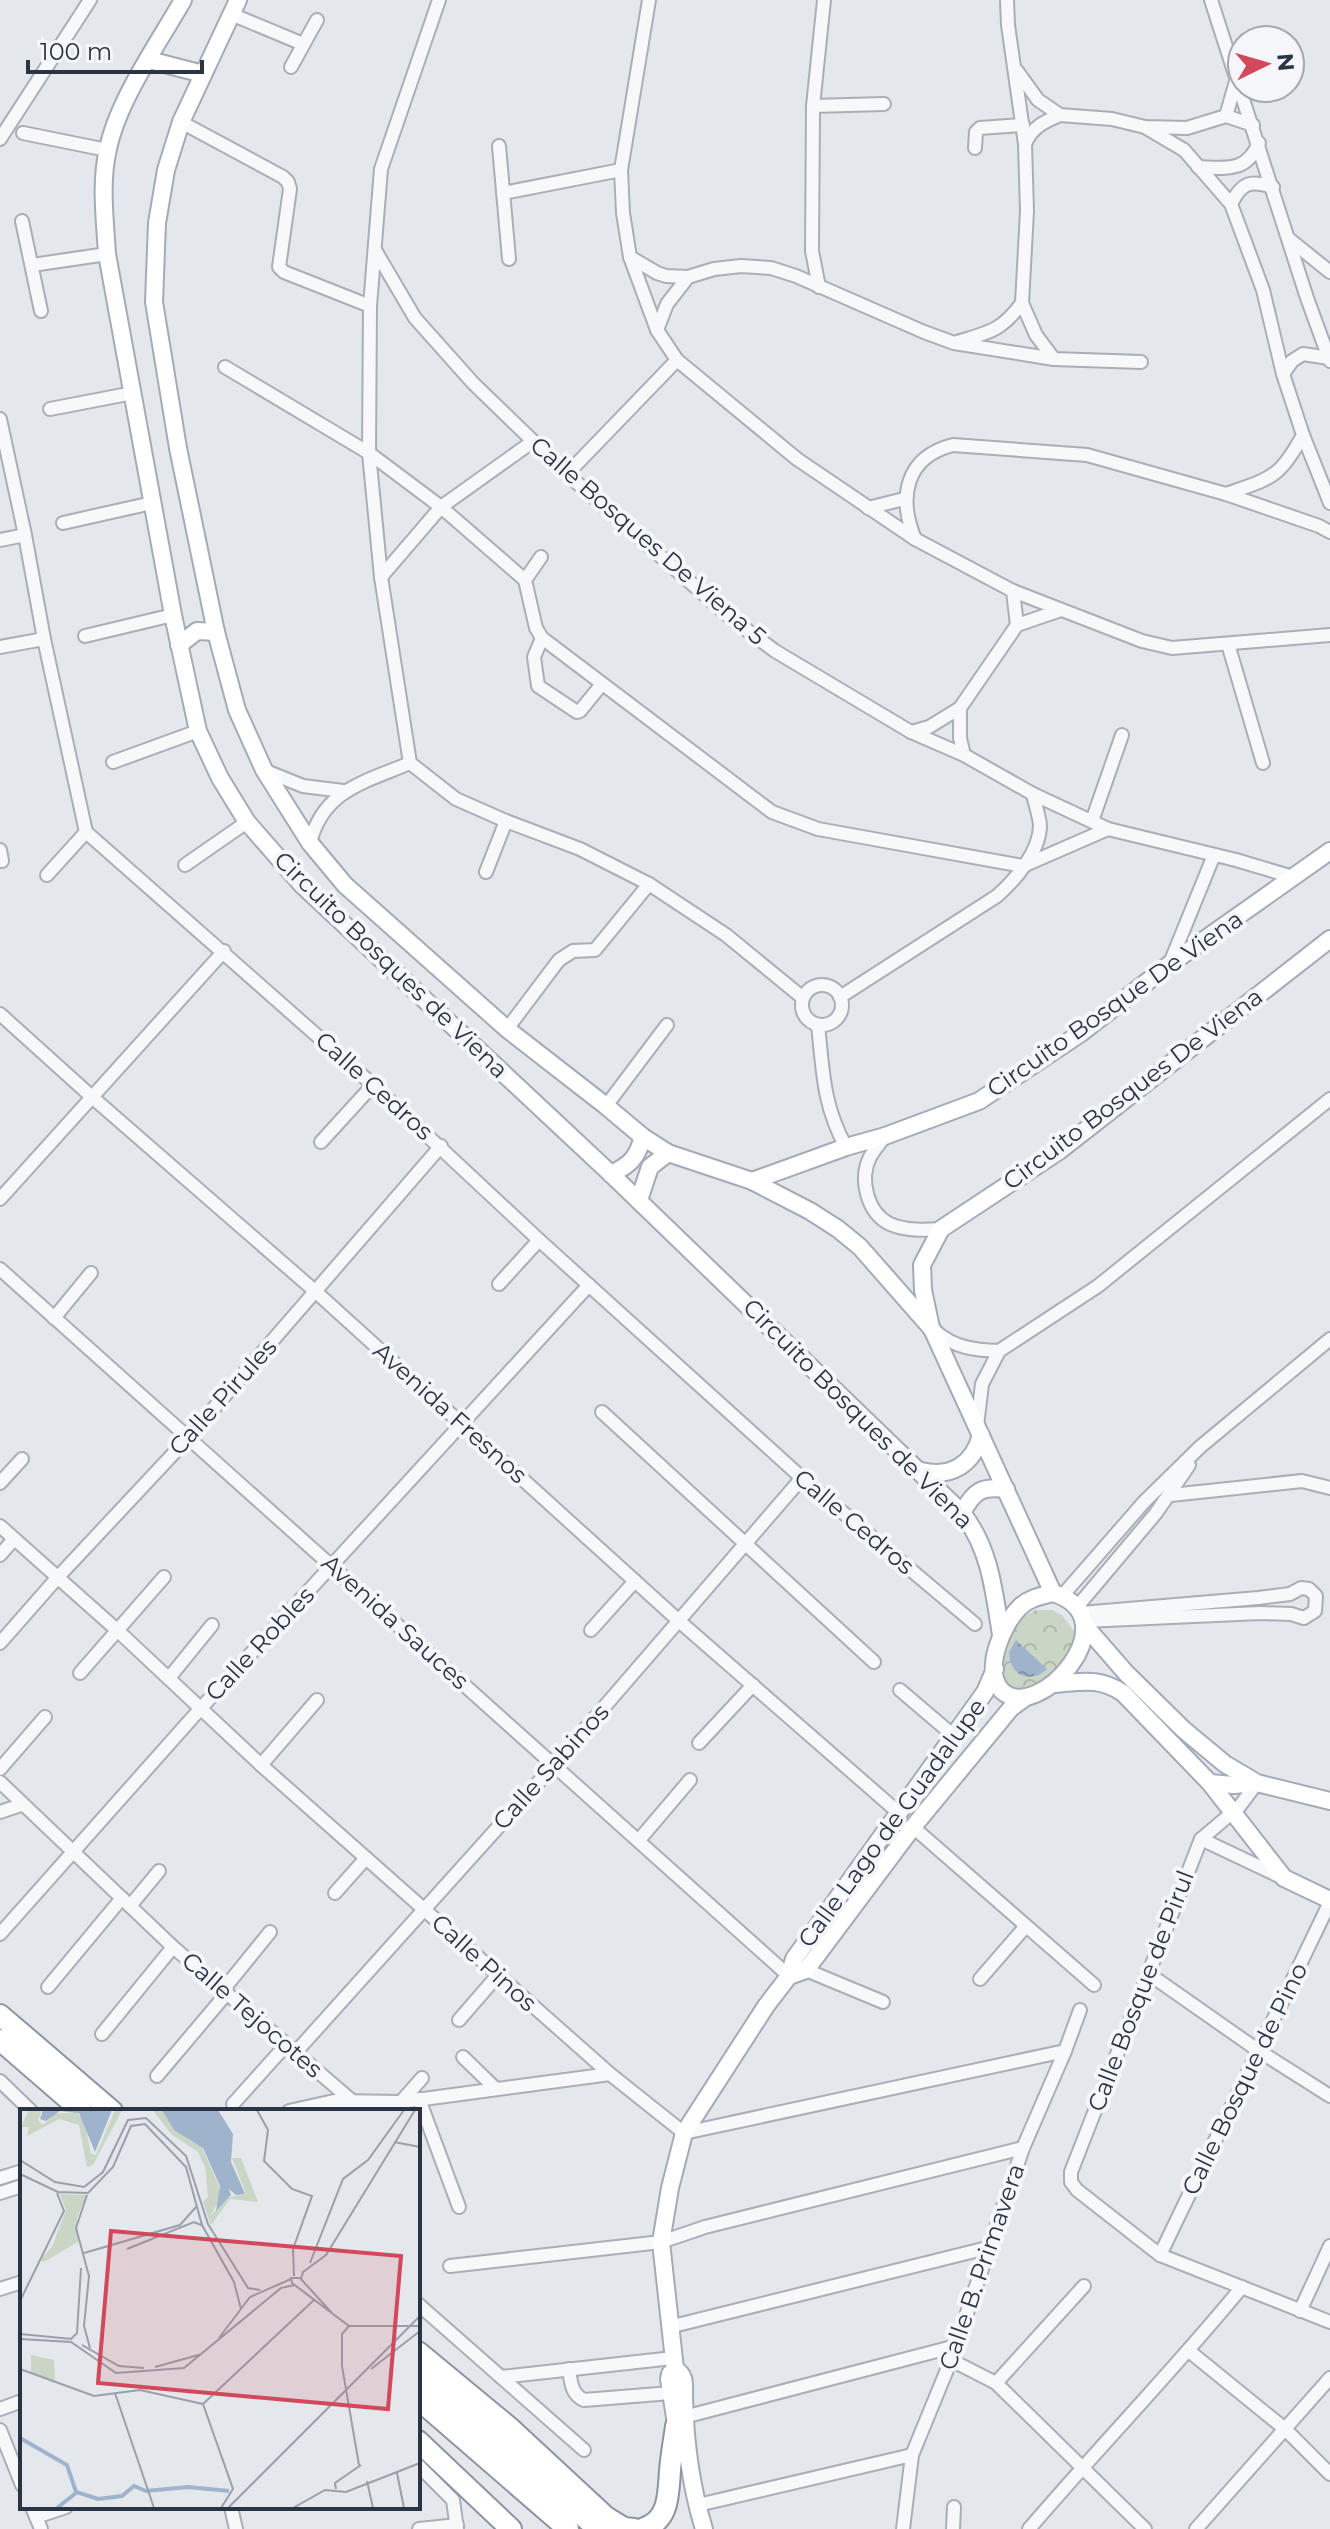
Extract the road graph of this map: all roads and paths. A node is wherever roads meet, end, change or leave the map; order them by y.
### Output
1 (90, 0) edge
2 (183, 0) edge
3 (439, 0) edge
4 (649, 0) edge
5 (824, 0) edge
6 (1007, 0) edge
7 (1211, 0) edge
8 (235, 7) edge
9 (317, 20) dead end
10 (303, 44) junction
11 (1226, 45) edge
12 (149, 60) junction
13 (1014, 65) junction
14 (291, 67) dead end
15 (203, 74) junction
16 (884, 104) dead end
17 (1229, 104) edge
18 (1246, 104) edge
19 (813, 106) junction
20 (1060, 115) junction
21 (1226, 116) junction
22 (181, 122) junction
23 (1023, 125) junction
24 (1253, 125) junction
25 (1145, 127) junction
26 (1187, 128) junction
27 (23, 133) dead end
28 (0, 139) edge
29 (1259, 143) junction
30 (1025, 144) junction
31 (499, 146) dead end
32 (975, 148) dead end
33 (107, 150) junction
34 (1184, 150) junction
35 (1198, 167) junction
36 (621, 170) junction
37 (1273, 187) junction
38 (503, 193) junction
39 (1231, 204) junction
40 (22, 221) dead end
41 (1289, 239) junction
42 (375, 250) junction
43 (812, 251) junction
44 (107, 254) junction
45 (630, 257) junction
46 (509, 259) dead end
47 (32, 265) junction
48 (1330, 272) edge
49 (796, 276) junction
50 (688, 277) junction
51 (819, 287) junction
52 (1022, 303) junction
53 (370, 306) junction
54 (41, 311) dead end
55 (657, 330) junction
56 (954, 343) junction
57 (1054, 359) junction
58 (1329, 359) edge
59 (677, 360) junction
60 (1141, 362) dead end
61 (225, 367) dead end
62 (1283, 374) junction
63 (133, 393) junction
64 (50, 409) dead end
65 (0, 419) edge
66 (1303, 435) junction
67 (532, 442) junction
68 (369, 453) junction
69 (567, 474) junction
70 (1226, 494) junction
71 (904, 499) junction
72 (152, 503) junction
73 (1330, 503) edge
74 (441, 507) junction
75 (868, 508) junction
76 (63, 523) dead end
77 (1330, 532) edge
78 (25, 535) junction
79 (915, 539) junction
80 (0, 540) edge
81 (541, 557) dead end
82 (381, 577) junction
83 (525, 580) junction
84 (1013, 591) junction
85 (1061, 610) junction
86 (212, 615) junction
87 (174, 617) junction
88 (1017, 625) junction
89 (216, 632) junction
90 (1330, 635) edge
91 (85, 636) dead end
92 (542, 638) junction
93 (44, 639) junction
94 (1228, 644) junction
95 (179, 645) junction
96 (0, 647) edge
97 (602, 684) junction
98 (960, 708) junction
99 (198, 731) junction
100 (911, 732) junction
101 (1122, 735) dead end
102 (964, 755) junction
103 (113, 762) dead end
104 (410, 763) junction
105 (1263, 763) dead end
106 (264, 770) junction
107 (343, 791) junction
108 (1033, 794) junction
109 (506, 821) junction
110 (1092, 821) junction
111 (247, 822) junction
112 (1108, 829) junction
113 (86, 832) junction
114 (310, 843) junction
115 (1330, 851) edge
116 (1214, 855) junction
117 (185, 865) dead end
118 (1023, 866) junction
119 (486, 872) dead end
120 (47, 875) dead end
121 (1293, 877) junction
122 (649, 884) junction
123 (1330, 939) edge
124 (224, 951) junction
125 (1170, 964) junction
126 (840, 997) junction
127 (803, 998) junction
128 (0, 1014) edge
129 (667, 1025) dead end
130 (818, 1025) junction
131 (507, 1029) junction
132 (373, 1085) junction
133 (92, 1097) junction
134 (1330, 1099) edge
135 (606, 1106) junction
136 (885, 1136) junction
137 (643, 1137) junction
138 (321, 1142) dead end
139 (441, 1146) junction
140 (846, 1147) junction
141 (668, 1153) junction
142 (611, 1174) junction
143 (752, 1181) junction
144 (0, 1199) edge
145 (639, 1200) junction
146 (941, 1229) junction
147 (539, 1240) junction
148 (1, 1272) edge
149 (91, 1273) dead end
150 (499, 1284) dead end
151 (589, 1285) junction
152 (316, 1292) junction
153 (54, 1318) junction
154 (932, 1329) junction
155 (1330, 1339) edge
156 (999, 1351) junction
157 (1324, 1352) edge
158 (602, 1412) dead end
159 (462, 1423) junction
160 (979, 1430) junction
161 (189, 1437) junction
162 (1200, 1447) junction
163 (22, 1459) dead end
164 (921, 1471) junction
165 (802, 1478) junction
166 (0, 1483) edge
167 (1330, 1488) edge
168 (1006, 1489) junction
169 (1171, 1495) junction
170 (1144, 1502) junction
171 (962, 1513) junction
172 (1156, 1513) junction
173 (0, 1526) edge
174 (14, 1539) junction
175 (745, 1543) junction
176 (0, 1555) edge
177 (332, 1566) junction
178 (58, 1577) junction
179 (164, 1577) dead end
180 (635, 1581) junction
181 (1058, 1594) junction
182 (1258, 1598) junction
183 (1316, 1605) junction
184 (1330, 1608) edge
185 (1260, 1613) junction
186 (1082, 1617) junction
187 (679, 1621) junction
188 (975, 1624) dead end
189 (212, 1625) dead end
190 (591, 1630) dead end
191 (118, 1631) junction
192 (1001, 1635) junction
193 (0, 1643) edge
194 (874, 1662) dead end
195 (995, 1669) junction
196 (80, 1673) dead end
197 (169, 1678) junction
198 (1055, 1684) junction
199 (753, 1685) junction
200 (900, 1690) dead end
201 (1026, 1697) junction
202 (317, 1700) dead end
203 (201, 1708) junction
204 (45, 1717) dead end
205 (954, 1736) junction
206 (699, 1743) dead end
207 (1225, 1764) junction
208 (261, 1765) junction
209 (554, 1765) junction
210 (0, 1769) edge
211 (690, 1780) dead end
212 (0, 1782) edge
213 (1210, 1783) junction
214 (1257, 1783) junction
215 (1330, 1801) edge
216 (21, 1805) junction
217 (0, 1812) edge
218 (899, 1813) junction
219 (1231, 1813) junction
220 (913, 1827) junction
221 (1201, 1839) junction
222 (639, 1840) junction
223 (73, 1852) junction
224 (366, 1858) junction
225 (159, 1871) dead end
226 (1284, 1878) junction
227 (335, 1893) dead end
228 (1330, 1901) edge
229 (126, 1902) junction
230 (424, 1909) junction
231 (1026, 1926) junction
232 (270, 1932) dead end
233 (0, 1934) edge
234 (173, 1947) junction
235 (806, 1970) junction
236 (1149, 1974) junction
237 (498, 1975) junction
238 (789, 1976) junction
239 (980, 1979) dead end
240 (1094, 1985) dead end
241 (48, 1987) dead end
242 (225, 1992) junction
243 (883, 2002) dead end
244 (1080, 2010) dead end
245 (0, 2015) edge
246 (459, 2020) dead end
247 (102, 2034) dead end
248 (0, 2040) edge
249 (291, 2049) junction
250 (1065, 2051) junction
251 (1259, 2051) junction
252 (463, 2057) dead end
253 (610, 2074) junction
254 (157, 2076) dead end
255 (422, 2078) dead end
256 (0, 2081) edge
257 (496, 2089) junction
258 (1330, 2096) edge
259 (419, 2099) junction
260 (351, 2100) junction
261 (401, 2102) junction
262 (233, 2104) dead end
263 (29, 2109) edge
264 (80, 2109) edge
265 (110, 2109) edge
266 (298, 2109) edge
267 (684, 2133) junction
268 (1023, 2148) junction
269 (20, 2172) edge
270 (0, 2178) edge
271 (20, 2187) edge
272 (0, 2193) edge
273 (459, 2207) dead end
274 (661, 2242) junction
275 (1330, 2246) edge
276 (991, 2247) junction
277 (1160, 2255) junction
278 (450, 2266) dead end
279 (20, 2283) edge
280 (1084, 2286) dead end
281 (1242, 2287) junction
282 (0, 2289) edge
283 (420, 2306) edge
284 (1300, 2311) junction
285 (1330, 2322) edge
286 (669, 2327) junction
287 (956, 2346) junction
288 (1189, 2351) junction
289 (420, 2354) edge
290 (951, 2360) junction
291 (674, 2364) junction
292 (569, 2369) junction
293 (420, 2376) edge
294 (501, 2377) junction
295 (1330, 2378) edge
296 (996, 2383) junction
297 (671, 2393) junction
298 (420, 2401) edge
299 (20, 2402) edge
300 (0, 2409) edge
301 (680, 2422) junction
302 (1285, 2429) junction
303 (0, 2430) edge
304 (420, 2443) edge
305 (584, 2450) dead end
306 (912, 2455) junction
307 (6, 2463) edge
308 (420, 2467) edge
309 (1081, 2467) junction
310 (1330, 2474) edge
311 (20, 2482) edge
312 (698, 2505) junction
313 (954, 2507) dead end
314 (61, 2509) edge
315 (231, 2509) edge
316 (36, 2518) edge
317 (457, 2527) edge
318 (236, 2529) edge
319 (419, 2529) edge
320 (511, 2529) edge
321 (568, 2529) edge
322 (598, 2529) edge
323 (634, 2529) edge
324 (642, 2529) edge
325 (694, 2529) edge
326 (704, 2529) edge
327 (903, 2529) edge
328 (953, 2529) edge
329 (1029, 2529) edge
330 (1145, 2529) edge
331 (1196, 2529) edge

1 - 28 street
2 - 12 main road, Circuito Bosques de Viena
3 - 42 street
4 - 36 street
5 - 19 street
6 - 13 street
7 - 11 street
8 - 10 street
8 - 15 main road, Circuito Bosques de Viena
9 - 10 street
10 - 14 street
12 - 15 main road
12 - 33 main road, Circuito Bosques de Viena
13 - 20 street
13 - 23 street
15 - 22 main road, Circuito Bosques de Viena
16 - 19 street
17 - 21 street
18 - 24 street
19 - 43 street
20 - 25 street
20 - 30 street
21 - 24 street
21 - 26 street
22 - 53 street
22 - 86 main road, Circuito Bosques de Viena
23 - 30 street
23 - 32 street
24 - 29 street
25 - 26 street
25 - 34 street
26 - 34 street
27 - 33 street
29 - 35 street
29 - 37 street
30 - 52 street
31 - 38 street
33 - 44 main road, Circuito Bosques de Viena
34 - 35 street
35 - 39 street
36 - 38 street
36 - 45 street
37 - 39 street
37 - 41 street
38 - 46 street
39 - 62 street
40 - 47 street
41 - 48 street
41 - 58 street
42 - 53 street
42 - 67 street, Calle Bosques De Viena 5
43 - 49 street
43 - 51 street
44 - 47 street
44 - 63 main road, Circuito Bosques de Viena
45 - 50 street
45 - 55 street
47 - 54 street
49 - 50 street
49 - 51 street
50 - 55 street
51 - 56 street
52 - 56 street
52 - 57 street
53 - 68 street
55 - 59 street
56 - 57 street
57 - 60 street
58 - 62 street
59 - 69 street
59 - 75 street
61 - 68 street
62 - 66 street
63 - 64 street
63 - 72 main road, Circuito Bosques de Viena
65 - 78 street
66 - 70 street
66 - 73 street
67 - 69 street, Calle Bosques De Viena 5
67 - 74 street
68 - 74 street
68 - 82 street
69 - 100 street, Calle Bosques De Viena 5
70 - 71 street
70 - 77 street
71 - 75 street
71 - 79 street
72 - 76 street
72 - 87 main road, Circuito Bosques de Viena
74 - 82 street
74 - 83 street
75 - 79 street
78 - 80 street
78 - 93 street
79 - 84 street
81 - 83 street
82 - 104 street
83 - 92 street
84 - 85 street
84 - 88 street
85 - 88 street
85 - 94 street
86 - 87 main road
86 - 89 main road, Circuito Bosques de Viena
87 - 91 street
87 - 95 main road, Circuito Bosques de Viena
88 - 98 street
89 - 95 main road
89 - 106 main road, Circuito Bosques de Viena
90 - 94 street
92 - 97 street
92 - 97 street
93 - 96 street
93 - 113 street
94 - 105 street
95 - 99 main road, Circuito Bosques de Viena
97 - 118 street
98 - 100 street
98 - 102 street
99 - 103 street
99 - 111 main road, Circuito Bosques de Viena
100 - 102 street, Calle Bosques De Viena 5
101 - 110 street
102 - 108 street, Calle Bosques De Viena 5
104 - 107 street
104 - 109 street
106 - 107 street
106 - 114 main road, Circuito Bosques de Viena
107 - 114 street
108 - 110 street, Calle Bosques De Viena 5
108 - 118 street
109 - 119 street
109 - 122 street
110 - 112 street, Calle Bosques De Viena 5
111 - 117 street
111 - 142 main road, Circuito Bosques de Viena
112 - 116 street, Calle Bosques De Viena 5
112 - 118 street
113 - 120 street
113 - 124 street, Calle Cedros
114 - 131 main road, Circuito Bosques de Viena
115 - 121 main road, Circuito Bosque De Viena
116 - 121 street, Calle Bosques De Viena 5
116 - 125 street
118 - 126 street
121 - 125 main road, Circuito Bosque De Viena
122 - 127 street
122 - 131 street
123 - 146 main road, Circuito Bosques De Viena
124 - 132 street, Calle Cedros
124 - 133 street
125 - 136 main road, Circuito Bosque De Viena
126 - 127 street
126 - 130 street
127 - 130 street
128 - 133 street, Avenida Fresnos
129 - 135 street
130 - 140 street
131 - 135 main road, Circuito Bosques de Viena
132 - 138 street
132 - 139 street, Calle Cedros
133 - 144 street
133 - 152 street, Avenida Fresnos
134 - 156 street
135 - 137 main road, Circuito Bosques de Viena
136 - 140 main road, Circuito Bosque De Viena
136 - 146 street
137 - 141 main road, Circuito Bosques de Viena
137 - 142 main road
139 - 147 street, Calle Cedros
139 - 152 street, Calle Pirules
140 - 143 main road, Circuito Bosque De Viena
141 - 143 main road, Circuito Bosques de Viena
141 - 145 main road
142 - 145 main road, Circuito Bosques de Viena
143 - 154 main road, Circuito Bosques de Viena
145 - 164 main road, Circuito Bosques de Viena
146 - 154 main road, Circuito Bosques De Viena
147 - 150 street
147 - 151 street, Calle Cedros
148 - 153 street, Avenida Sauces
149 - 153 street
151 - 159 street, Calle Robles
151 - 165 street, Calle Cedros
152 - 159 street, Avenida Fresnos
152 - 161 street, Calle Pirules
153 - 161 street, Avenida Sauces
154 - 156 street
154 - 160 main road, Circuito Bosques de Viena
155 - 157 street
156 - 160 street
157 - 162 street
158 - 175 street
159 - 177 street, Calle Robles
159 - 180 street, Avenida Fresnos
160 - 164 main road
160 - 168 main road, Circuito Bosques de Viena
161 - 177 street, Avenida Sauces
161 - 178 street, Calle Pirules
162 - 169 street
162 - 170 street
163 - 166 street
164 - 171 main road, Circuito Bosques de Viena
165 - 175 street, Calle Sabinos
165 - 188 street, Calle Cedros
167 - 169 street
168 - 171 main road
168 - 181 main road, Circuito Bosques de Viena
169 - 172 street
170 - 172 street
170 - 181 street
171 - 192 main road, Circuito Bosques de Viena
172 - 186 street
173 - 174 street, Calle Pinos
174 - 176 street
174 - 178 street, Calle Pinos
175 - 187 street, Calle Sabinos
175 - 194 street
177 - 203 street, Calle Robles
177 - 209 street, Avenida Sauces
178 - 191 street, Calle Pinos
178 - 193 street, Calle Pirules
179 - 191 street
180 - 187 street, Avenida Fresnos
180 - 190 street
181 - 186 main road
181 - 192 main road
182 - 183 street
182 - 185 street
182 - 186 street
183 - 184 street
183 - 185 street
185 - 186 street
186 - 198 main road
186 - 207 main road
187 - 199 street, Avenida Fresnos
187 - 209 street, Calle Sabinos
189 - 197 street
191 - 196 street
191 - 197 street, Calle Pinos
192 - 195 main road
195 - 201 main road
195 - 205 main road, Calle Lago de Guadalupe
197 - 203 street, Calle Pinos
198 - 201 main road
198 - 213 main road
199 - 206 street
199 - 218 street, Avenida Fresnos
200 - 205 street
201 - 220 main road, Calle Lago de Guadalupe
202 - 208 street
203 - 208 street, Calle Pinos
203 - 223 street, Calle Robles
204 - 210 street
205 - 218 main road, Calle Lago de Guadalupe
207 - 213 main road
207 - 214 main road
208 - 224 street, Calle Pinos
209 - 222 street, Avenida Sauces
209 - 230 street, Calle Sabinos
211 - 222 street
212 - 216 street, Calle Tejocotes
213 - 214 main road
213 - 219 main road
214 - 215 main road
214 - 219 street, Calle Bosque de Pirul
216 - 217 street
216 - 223 street, Calle Tejocotes
218 - 238 main road, Calle Lago de Guadalupe
219 - 221 street, Calle Bosque de Pirul
219 - 226 main road
220 - 231 street
220 - 235 main road, Calle Lago de Guadalupe
221 - 226 street
221 - 236 street, Calle Bosque de Pirul
222 - 238 street, Avenida Sauces
223 - 229 street, Calle Tejocotes
223 - 233 street, Calle Robles
224 - 227 street
224 - 230 street, Calle Pinos
225 - 229 street
226 - 228 main road
228 - 251 street, Calle Bosque de Pino
229 - 234 street, Calle Tejocotes
229 - 241 street
230 - 237 street, Calle Pinos
230 - 249 street, Calle Sabinos
231 - 239 street
231 - 240 street
232 - 242 street
234 - 242 street, Calle Tejocotes
234 - 247 street
235 - 238 main road, Calle Lago de Guadalupe
235 - 243 street
236 - 251 street
236 - 277 street, Calle Bosque de Pirul
237 - 246 street
237 - 253 street, Calle Pinos
238 - 267 main road, Calle Lago de Guadalupe
242 - 249 street, Calle Tejocotes
242 - 254 street
244 - 250 street, Calle B. Primavera
245 - 265 highway
248 - 264 highway
249 - 260 street, Calle Tejocotes
249 - 262 street, Calle Sabinos
250 - 267 street
250 - 268 street, Calle B. Primavera
251 - 258 street
251 - 277 street, Calle Bosque de Pino
252 - 257 street
253 - 257 street
253 - 267 street, Calle Pinos
255 - 261 street
256 - 263 street
257 - 259 street
259 - 261 street
259 - 273 street
260 - 261 street
260 - 266 street
267 - 274 main road, Calle Lago de Guadalupe
268 - 274 street
268 - 276 street, Calle B. Primavera
269 - 270 street
271 - 272 street
274 - 278 street
274 - 286 main road, Calle Lago de Guadalupe
275 - 284 street
276 - 286 street
276 - 287 street, Calle B. Primavera
277 - 281 street
279 - 282 street
280 - 296 street
281 - 284 street
281 - 288 street
283 - 294 street
284 - 285 street
286 - 291 main road, Calle Lago de Guadalupe
287 - 290 street, Calle B. Primavera
287 - 301 street
288 - 302 street
288 - 309 street
289 - 323 highway
290 - 296 street
290 - 306 street, Calle B. Primavera
291 - 292 street
291 - 297 main road, Calle Lago de Guadalupe
291 - 301 main road, Calle Lago de Guadalupe
292 - 294 street
292 - 297 street
293 - 322 highway
294 - 305 street
295 - 302 street
296 - 309 street
297 - 301 main road, Calle Lago de Guadalupe
298 - 321 highway
299 - 300 street
301 - 312 main road, Calle Lago de Guadalupe
301 - 324 highway
301 - 325 main road, Calle Lago de Guadalupe
302 - 310 street
302 - 331 street
303 - 307 street
304 - 320 highway
306 - 312 street
306 - 327 street, Calle B. Primavera
307 - 311 street
308 - 317 street
309 - 329 street
309 - 330 street
312 - 326 main road, Calle Lago de Guadalupe
313 - 328 street
314 - 316 street
315 - 318 street
317 - 319 street

